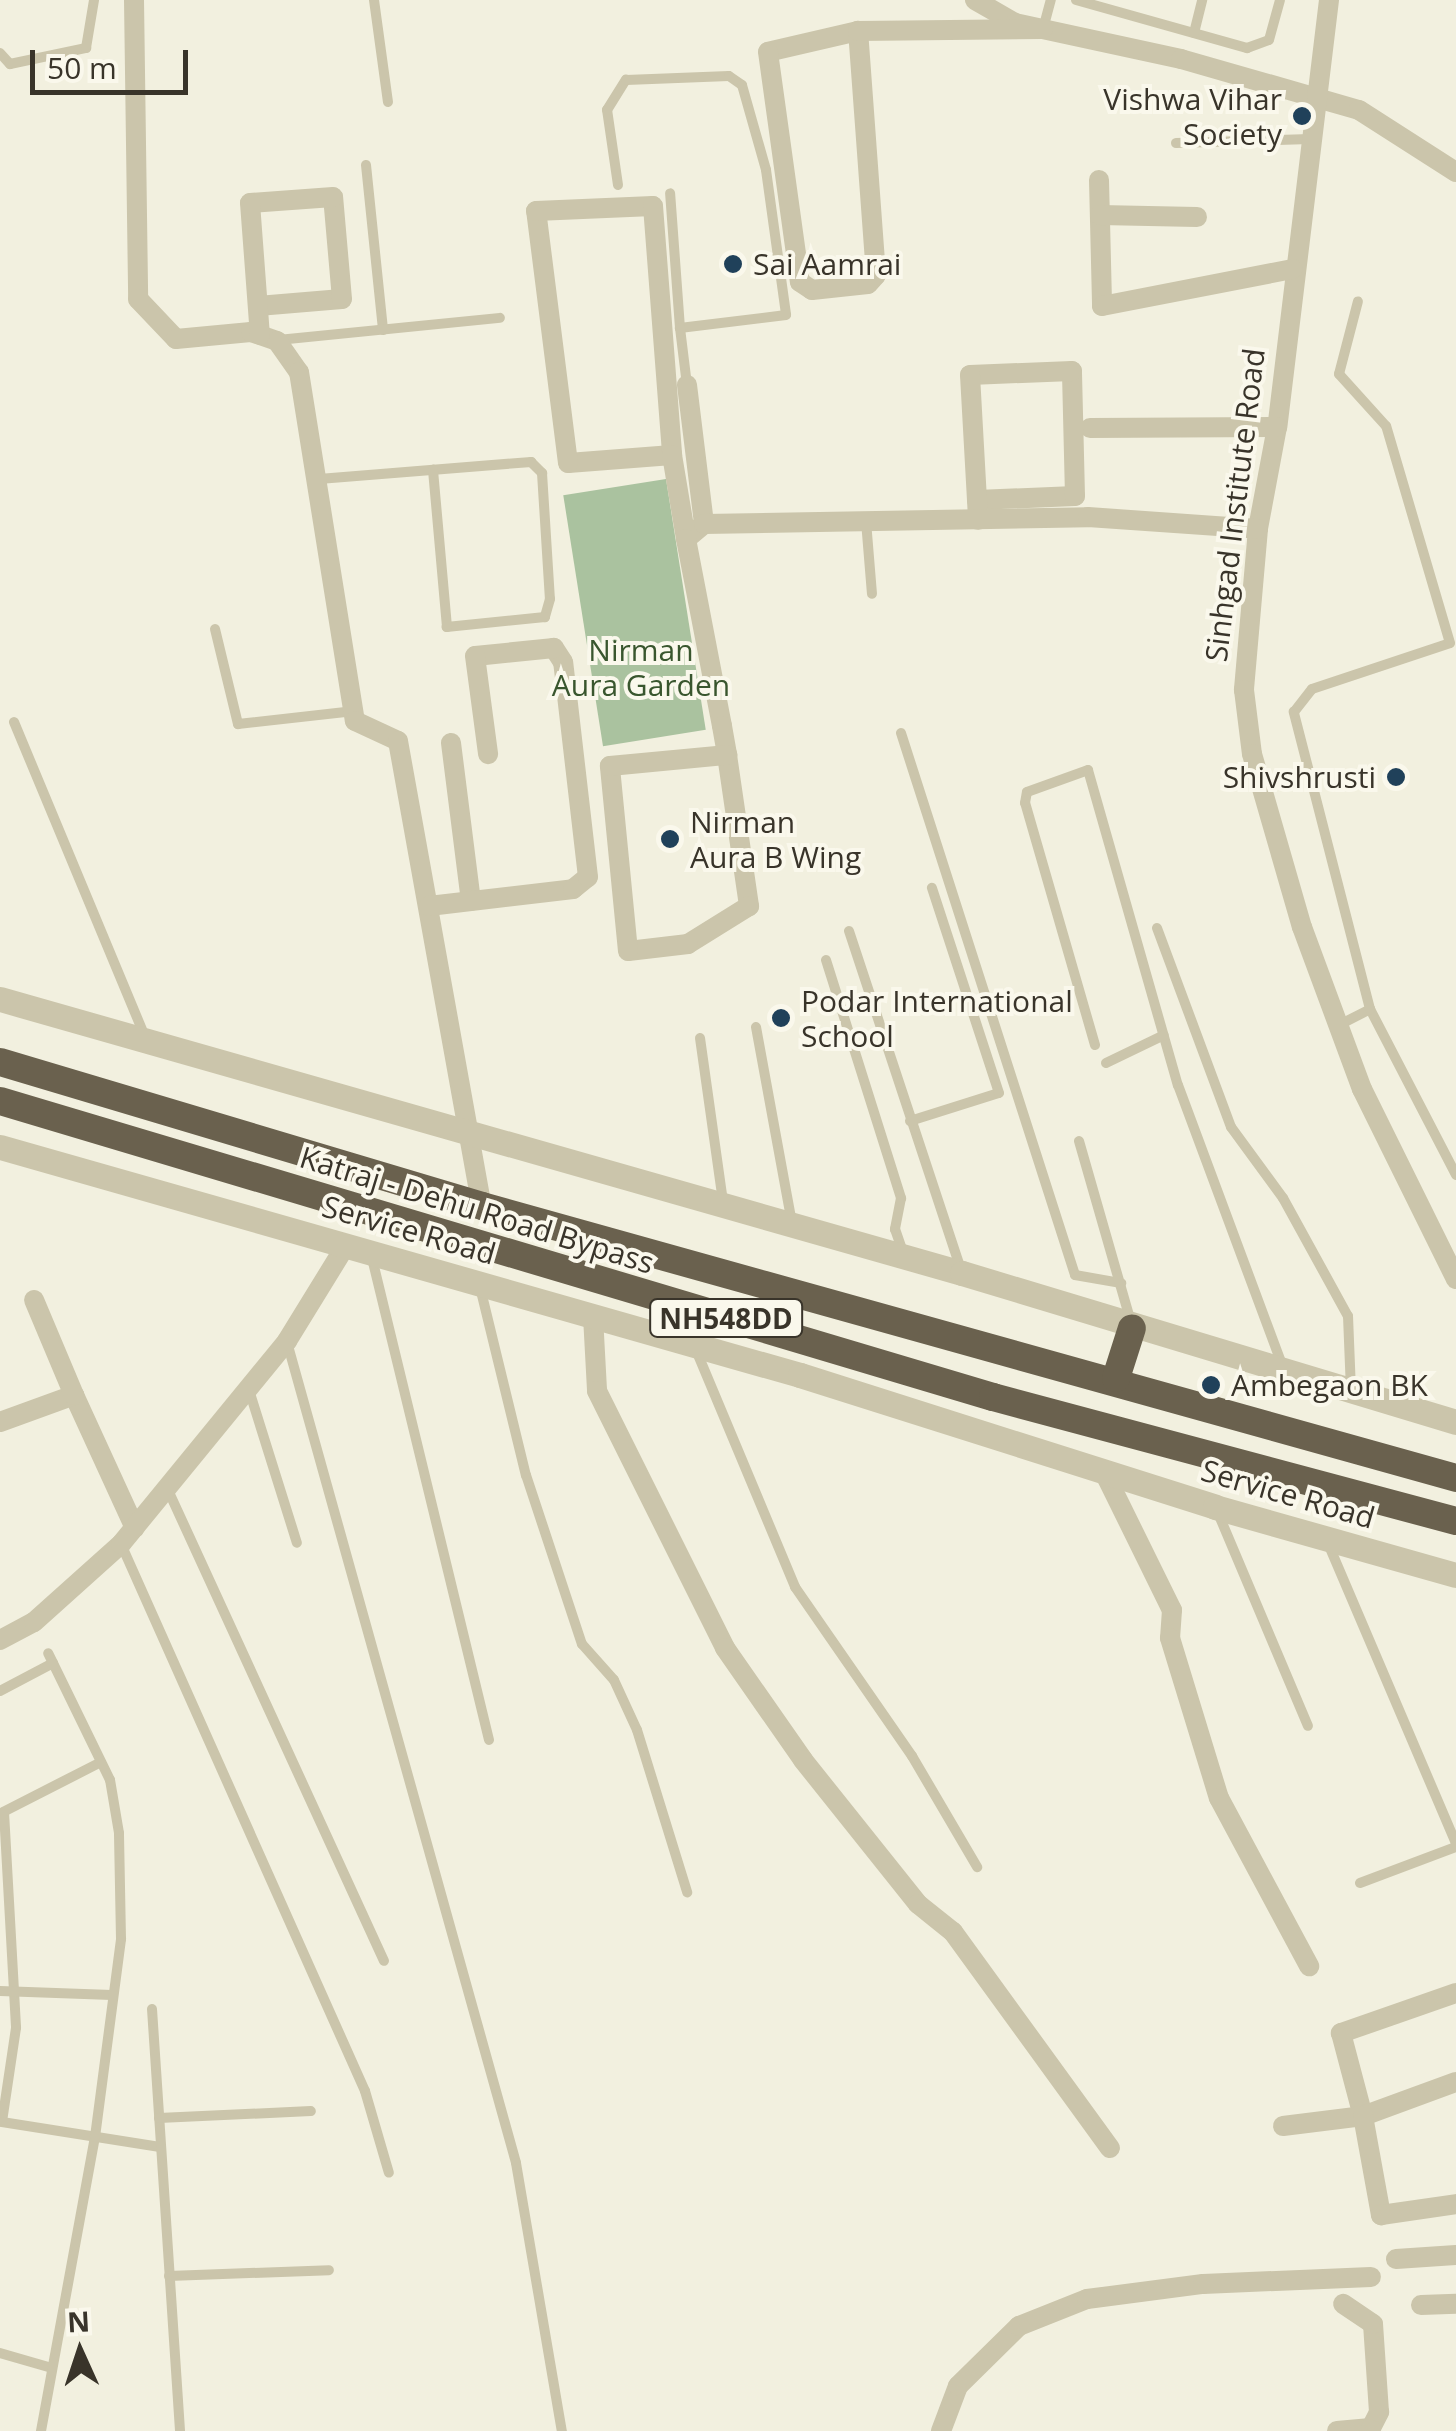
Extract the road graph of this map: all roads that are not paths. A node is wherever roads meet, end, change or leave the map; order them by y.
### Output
1 (94, 0) edge
2 (134, 0) edge
3 (374, 0) edge
4 (975, 0) edge
5 (1051, 0) edge
6 (1076, 0) edge
7 (1202, 0) edge
8 (1280, 0) edge
9 (1328, 0) edge
10 (1115, 5) edge
11 (1043, 29) junction
12 (858, 31) junction
13 (1194, 33) junction
14 (0, 53) edge
15 (1312, 95) junction
16 (388, 102) dead end
17 (1310, 139) junction
18 (1176, 143) dead end
19 (366, 166) dead end
20 (1456, 172) edge
21 (1100, 180) dead end
22 (618, 185) dead end
23 (670, 193) dead end
24 (1100, 215) junction
25 (1196, 217) dead end
26 (1292, 270) junction
27 (1358, 301) dead end
28 (258, 306) junction
29 (500, 318) dead end
30 (680, 328) junction
31 (382, 330) junction
32 (268, 338) junction
33 (687, 384) joint
34 (1090, 428) dead end
35 (1277, 428) junction
36 (672, 455) junction
37 (434, 470) junction
38 (319, 479) junction
39 (978, 510) junction
40 (866, 520) junction
41 (704, 524) junction
42 (1258, 528) junction
43 (686, 539) junction
44 (872, 594) dead end
45 (215, 628) dead end
46 (354, 711) junction
47 (14, 722) dead end
48 (901, 733) dead end
49 (451, 744) dead end
50 (488, 754) dead end
51 (726, 755) junction
52 (932, 888) dead end
53 (470, 902) junction
54 (429, 906) junction
55 (1157, 928) dead end
56 (848, 932) dead end
57 (826, 960) dead end
58 (0, 999) edge
59 (1370, 1009) junction
60 (1338, 1026) junction
61 (756, 1027) dead end
62 (1164, 1035) junction
63 (700, 1038) dead end
64 (1095, 1045) dead end
65 (149, 1046) junction
66 (0, 1062) edge
67 (1106, 1062) dead end
68 (0, 1101) edge
69 (910, 1121) junction
70 (474, 1135) junction
71 (1078, 1140) dead end
72 (0, 1147) edge
73 (1456, 1175) edge
74 (482, 1206) junction
75 (724, 1208) junction
76 (792, 1227) junction
77 (346, 1246) junction
78 (371, 1253) junction
79 (906, 1257) junction
80 (962, 1272) junction
81 (1456, 1278) edge
82 (1121, 1283) junction
83 (479, 1284) junction
84 (34, 1300) dead end
85 (593, 1316) junction
86 (1132, 1328) junction
87 (286, 1341) junction
88 (694, 1344) junction
89 (1286, 1375) junction
90 (1116, 1378) junction
91 (249, 1389) junction
92 (1351, 1392) junction
93 (74, 1395) junction
94 (0, 1422) edge
95 (1456, 1422) edge
96 (1103, 1470) junction
97 (1456, 1478) edge
98 (168, 1490) junction
99 (1215, 1508) junction
100 (1456, 1520) edge
101 (128, 1536) junction
102 (1326, 1540) junction
103 (297, 1543) dead end
104 (1454, 1578) edge
105 (0, 1640) edge
106 (0, 1692) edge
107 (1308, 1726) dead end
108 (489, 1740) dead end
109 (101, 1762) junction
110 (2, 1812) edge
111 (1456, 1846) edge
112 (977, 1867) dead end
113 (1360, 1884) dead end
114 (687, 1892) dead end
115 (384, 1960) dead end
116 (1310, 1966) dead end
117 (0, 1991) edge
118 (14, 1992) junction
119 (1456, 1993) edge
120 (112, 1994) junction
121 (152, 2008) dead end
122 (1456, 2082) edge
123 (3, 2095) edge
124 (311, 2112) dead end
125 (1362, 2116) junction
126 (159, 2118) junction
127 (1, 2122) edge
128 (1282, 2126) dead end
129 (95, 2138) junction
130 (160, 2147) junction
131 (1110, 2148) dead end
132 (388, 2173) dead end
133 (1456, 2204) edge
134 (1456, 2256) edge
135 (1396, 2259) dead end
136 (329, 2270) dead end
137 (169, 2276) junction
138 (1371, 2277) dead end
139 (1343, 2304) dead end
140 (1456, 2304) edge
141 (1422, 2305) dead end
142 (0, 2353) edge
143 (52, 2368) junction
144 (40, 2431) edge
145 (180, 2431) edge
146 (562, 2431) edge
147 (941, 2431) edge
148 (1336, 2431) edge

1 - 14 lane
2 - 32 street
3 - 16 lane
4 - 11 street
5 - 11 lane
6 - 10 lane
7 - 13 lane
8 - 13 lane
9 - 15 street, Sinhgad Institute Road
10 - 13 lane
11 - 12 street
11 - 15 street
12 - 12 street
15 - 17 street, Sinhgad Institute Road
15 - 20 street
17 - 18 lane
17 - 26 street, Sinhgad Institute Road
19 - 31 lane
21 - 24 street
22 - 30 lane
23 - 30 lane
24 - 25 street
24 - 26 street
26 - 35 street, Sinhgad Institute Road
27 - 59 lane
28 - 28 street
28 - 32 street
29 - 31 lane
30 - 33 lane
31 - 32 lane
32 - 38 street
33 - 41 street
34 - 35 street
35 - 42 street, Sinhgad Institute Road
36 - 36 street
36 - 43 street
37 - 37 lane
37 - 38 lane
38 - 46 street
39 - 39 street
39 - 40 street
39 - 42 street
40 - 41 street
40 - 44 lane
41 - 43 street
42 - 60 street, Sinhgad Institute Road
43 - 51 street
45 - 46 lane
46 - 54 street
47 - 65 lane
48 - 82 lane
49 - 53 street
50 - 53 street
51 - 51 street
52 - 69 lane
53 - 54 street
54 - 70 street
55 - 92 lane
56 - 69 lane
57 - 79 lane
58 - 65 street
59 - 60 lane
59 - 73 lane
60 - 81 street, Sinhgad Institute Road
61 - 76 lane
62 - 64 lane
62 - 67 lane
62 - 89 lane
63 - 75 lane
65 - 70 street
66 - 74 highway, Katraj - Dehu Road Bypass / NH548DD
68 - 100 highway, Katraj - Dehu Road Bypass / NH548DD
69 - 80 lane
70 - 74 street
70 - 75 street
71 - 82 lane
72 - 77 street, Service Road
74 - 90 highway, Katraj - Dehu Road Bypass / NH548DD
75 - 76 street
76 - 79 street
77 - 78 street, Service Road
77 - 87 street
78 - 83 street, Service Road
78 - 108 lane
79 - 80 street
80 - 86 street
82 - 86 lane
83 - 85 street, Service Road
83 - 114 lane
84 - 93 street
85 - 88 street, Service Road
85 - 131 street
86 - 89 street
86 - 90 highway
87 - 91 street
87 - 146 lane
88 - 96 street, Service Road
88 - 112 lane
89 - 92 street
90 - 97 highway, Katraj - Dehu Road Bypass / NH548DD
91 - 98 street
91 - 103 lane
92 - 95 street
93 - 94 street
93 - 101 street
96 - 99 street, Service Road
96 - 116 street
98 - 101 street
98 - 115 lane
99 - 102 street, Service Road
99 - 107 lane
101 - 105 street
101 - 132 lane
102 - 104 street, Service Road
102 - 111 lane
106 - 109 lane
109 - 110 lane
109 - 120 lane
110 - 118 lane
111 - 113 lane
117 - 118 lane
118 - 120 lane
118 - 123 lane
119 - 125 street
120 - 129 lane
121 - 126 lane
122 - 125 street
123 - 127 lane
124 - 126 lane
125 - 128 street
125 - 133 street
126 - 130 lane
127 - 129 lane
129 - 130 lane
129 - 143 lane
130 - 137 lane
134 - 135 street
136 - 137 lane
137 - 145 lane
138 - 147 street
139 - 148 street
140 - 141 street
142 - 143 lane
143 - 144 lane

